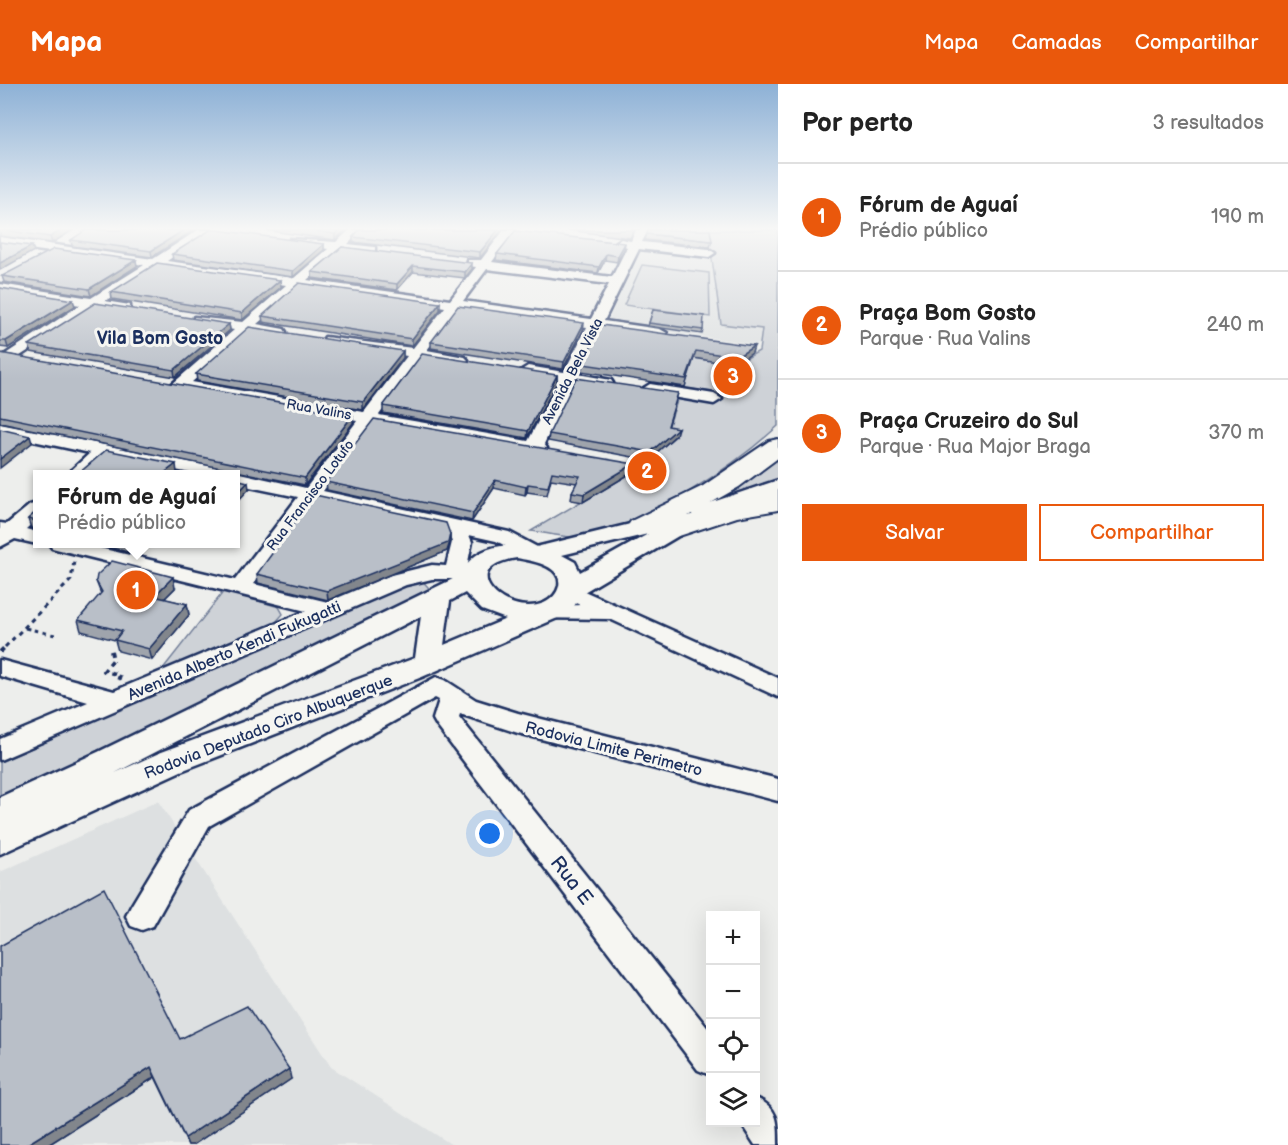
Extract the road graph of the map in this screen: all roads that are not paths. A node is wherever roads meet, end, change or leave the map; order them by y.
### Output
1 (130, 280) edge
2 (279, 280) edge
3 (300, 280) edge
4 (472, 280) edge
5 (605, 280) edge
6 (617, 281) joint
7 (297, 282) junction
8 (0, 288) edge
9 (92, 303) junction
10 (454, 304) junction
11 (140, 311) edge
12 (187, 318) edge
13 (595, 324) junction
14 (246, 327) junction
15 (291, 334) edge
16 (673, 335) edge
17 (314, 337) edge
18 (417, 353) junction
19 (6, 354) edge
20 (35, 359) edge
21 (476, 362) edge
22 (511, 368) edge
23 (569, 377) junction
24 (157, 381) edge
25 (179, 385) junction
26 (714, 399) dead end
27 (369, 418) junction
28 (0, 429) edge
29 (778, 446) edge
30 (534, 447) junction
31 (103, 451) junction
32 (557, 451) edge
33 (81, 470) edge
34 (199, 470) edge
35 (240, 479) edge
36 (778, 487) edge
37 (311, 494) junction
38 (778, 502) edge
39 (33, 511) edge
40 (692, 517) junction
41 (455, 526) junction
42 (641, 527) junction
43 (669, 531) junction
44 (4, 534) edge
45 (33, 538) edge
46 (79, 548) edge
47 (536, 553) junction
48 (467, 575) junction
49 (240, 588) junction
50 (573, 590) junction
51 (437, 597) junction
52 (329, 609) junction
53 (617, 612) junction
54 (538, 614) junction
55 (0, 668) edge
56 (439, 682) junction
57 (778, 688) edge
58 (116, 701) junction
59 (0, 750) edge
60 (778, 790) edge
61 (0, 812) edge
62 (0, 839) edge
63 (142, 916) dead end
64 (706, 1052) edge
65 (760, 1121) edge
66 (778, 1144) edge

1 - 9 street
2 - 7 street
3 - 7 street
4 - 10 street, Rua Francisco Lotufo
5 - 6 street
6 - 13 street, Avenida Bela Vista
7 - 10 street
7 - 14 street
8 - 9 street
9 - 11 street
9 - 19 street
10 - 13 street
10 - 18 street, Rua Francisco Lotufo
12 - 14 street
13 - 16 street
13 - 23 street, Avenida Bela Vista
14 - 15 street
14 - 25 street
17 - 18 street
18 - 21 street
18 - 27 street, Rua Francisco Lotufo
19 - 20 street
22 - 23 street
23 - 26 street
23 - 30 street, Avenida Bela Vista
24 - 25 street, Rua Valins
25 - 27 street, Rua Valins
27 - 30 street, Rua Valins
27 - 37 street, Rua Francisco Lotufo
28 - 31 street
29 - 42 highway
30 - 32 street, Rua Valins
31 - 33 street
31 - 34 street
35 - 37 street
36 - 40 main road
37 - 41 street
37 - 49 street, Rua Francisco Lotufo
38 - 43 highway
39 - 44 street
40 - 42 main road
40 - 43 main road
41 - 47 street
41 - 48 street
42 - 47 main road
43 - 50 main road
44 - 45 street
46 - 49 street
47 - 48 main road
47 - 50 main road
48 - 51 main road, Rodovia Deputado Ciro Albuquerque
48 - 52 street, Avenida Alberto Kendi Fukugatti
48 - 54 main road
49 - 52 street
50 - 53 street
50 - 54 main road
51 - 56 main road
51 - 61 main road, Rodovia Deputado Ciro Albuquerque
52 - 58 street, Avenida Alberto Kendi Fukugatti
53 - 54 street
53 - 57 street
54 - 56 main road, Rodovia Deputado Ciro Albuquerque
55 - 58 street
56 - 60 street, Rodovia Limite Perimetro
56 - 62 main road, Rodovia Deputado Ciro Albuquerque
56 - 63 street
56 - 64 street, Rua E
58 - 59 street, Avenida Alberto Kendi Fukugatti
65 - 66 street

